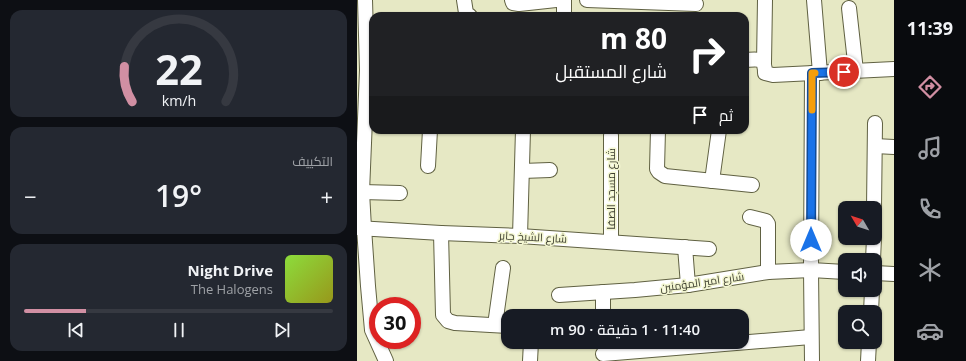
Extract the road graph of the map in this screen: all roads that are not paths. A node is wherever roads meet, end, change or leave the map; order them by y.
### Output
1 (365, 0) edge
2 (556, 0) edge
3 (564, 0) edge
4 (587, 0) edge
5 (765, 0) edge
6 (814, 0) edge
7 (696, 4) dead end
8 (521, 7) edge
9 (849, 8) dead end
10 (564, 12) edge
11 (369, 56) edge
12 (749, 60) edge
13 (764, 63) junction
14 (894, 69) edge
15 (855, 71) junction
16 (816, 73) junction
17 (369, 85) edge
18 (875, 123) dead end
19 (430, 134) edge
20 (523, 134) edge
21 (658, 134) edge
22 (718, 134) edge
23 (611, 135) dead end
24 (875, 146) junction
25 (894, 147) edge
26 (428, 166) dead end
27 (550, 170) dead end
28 (522, 171) junction
29 (712, 181) junction
30 (752, 185) dead end
31 (362, 192) junction
32 (400, 193) dead end
33 (874, 201) edge
34 (750, 217) dead end
35 (361, 228) edge
36 (441, 233) junction
37 (520, 236) junction
38 (611, 242) junction
39 (685, 247) junction
40 (709, 249) dead end
41 (503, 268) dead end
42 (811, 270) junction
43 (768, 272) junction
44 (838, 272) edge
45 (882, 273) edge
46 (894, 274) edge
47 (688, 285) junction
48 (603, 292) junction
49 (559, 295) dead end
50 (502, 309) edge
51 (603, 309) edge
52 (501, 325) edge
53 (811, 337) junction
54 (531, 349) edge
55 (869, 349) edge
56 (603, 352) edge
57 (386, 361) edge
58 (530, 361) edge
59 (812, 361) edge
60 (868, 361) edge

1 - 11 street
2 - 8 street
3 - 10 street
4 - 7 street
5 - 13 street
6 - 16 street
9 - 15 street
12 - 13 street
13 - 16 street
14 - 15 street
15 - 16 street
16 - 42 street
17 - 31 street
18 - 24 street
19 - 26 street
20 - 28 street
21 - 29 street
22 - 29 street
23 - 38 street, شارع مسجد الصفا
24 - 25 street
24 - 33 street
27 - 28 street
28 - 37 street
29 - 30 street
31 - 32 street
31 - 35 street
34 - 43 street
35 - 36 street, شارع الشيخ جابر
35 - 57 street
36 - 37 street, شارع الشيخ جابر
36 - 52 street
37 - 38 street, شارع الشيخ جابر
38 - 39 street, شارع الشيخ جابر
39 - 40 street, شارع الشيخ جابر
39 - 47 street
41 - 50 street
42 - 43 street, شارع امير المؤمنين
42 - 44 street, شارع امير المؤمنين
42 - 53 street
43 - 47 street, شارع امير المؤمنين
45 - 46 street
47 - 48 street, شارع امير المؤمنين
48 - 49 street, شارع امير المؤمنين
48 - 51 street
53 - 56 street
53 - 59 street
54 - 58 street
55 - 60 street

